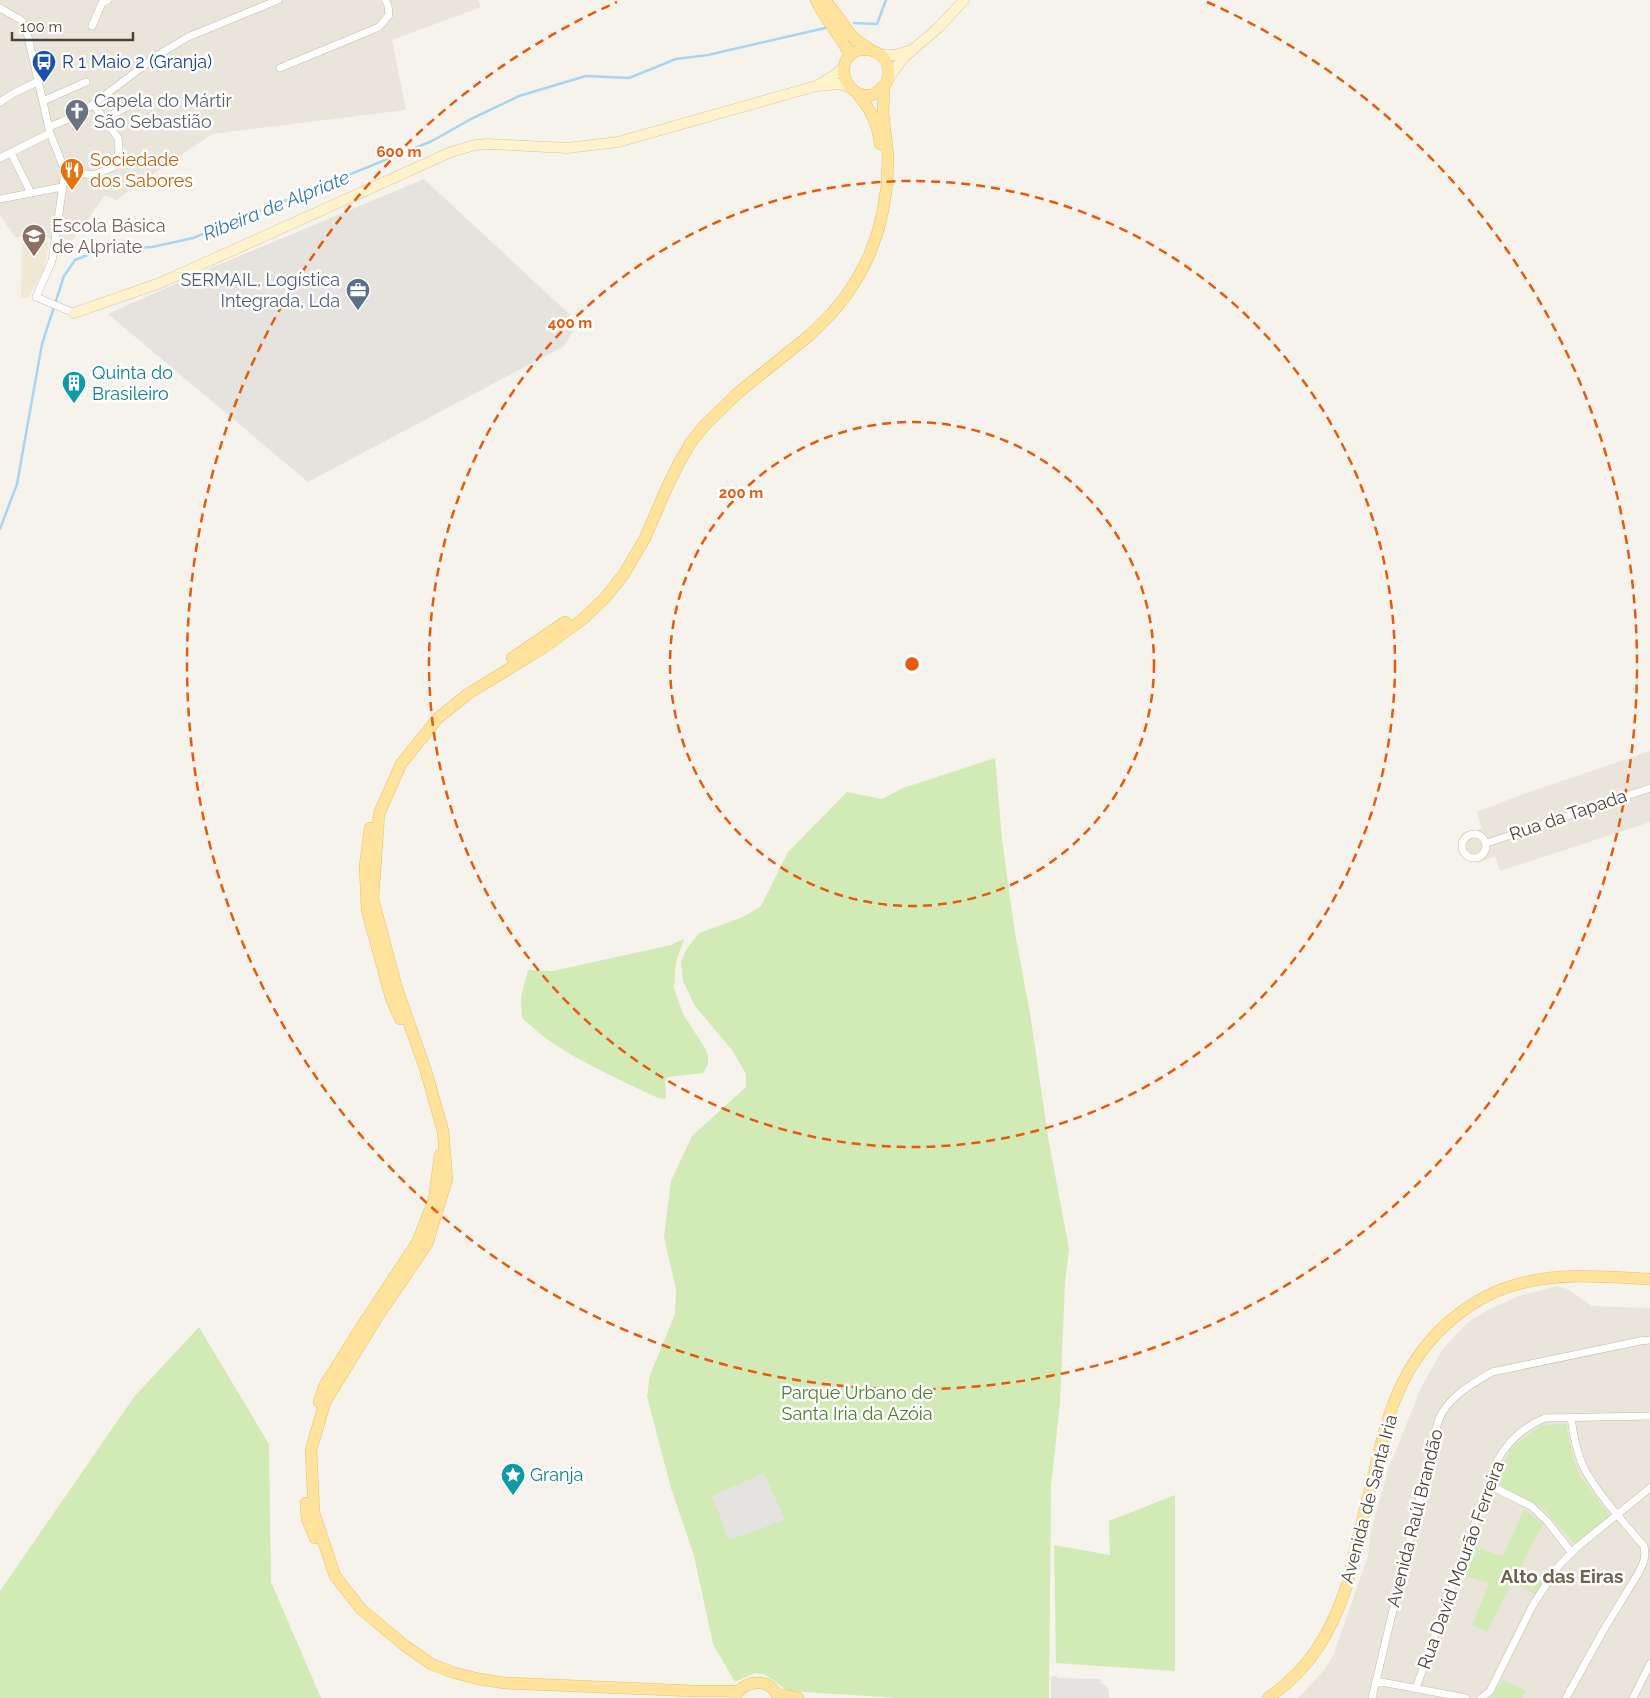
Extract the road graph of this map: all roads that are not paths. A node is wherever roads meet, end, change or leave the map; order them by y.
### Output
1 (108, 0) edge
2 (278, 0) edge
3 (385, 0) edge
4 (964, 0) edge
5 (822, 3) edge
6 (0, 8) edge
7 (92, 26) dead end
8 (912, 49) junction
9 (876, 52) junction
10 (850, 55) junction
11 (844, 67) junction
12 (280, 68) dead end
13 (39, 81) junction
14 (86, 82) dead end
15 (886, 83) junction
16 (816, 86) junction
17 (853, 90) junction
18 (43, 101) junction
19 (0, 102) edge
20 (93, 104) junction
21 (131, 104) dead end
22 (104, 119) junction
23 (50, 130) junction
24 (11, 153) junction
25 (885, 156) junction
26 (0, 158) edge
27 (65, 171) junction
28 (62, 187) junction
29 (31, 193) junction
30 (0, 199) edge
31 (74, 313) joint
32 (1650, 788) edge
33 (1486, 843) dead end
34 (1650, 1279) edge
35 (1650, 1340) edge
36 (1650, 1416) edge
37 (1571, 1417) junction
38 (1489, 1485) junction
39 (1650, 1488) edge
40 (1618, 1515) junction
41 (1572, 1552) junction
42 (1650, 1664) edge
43 (1376, 1681) junction
44 (1416, 1688) junction
45 (736, 1694) edge
46 (778, 1696) edge
47 (691, 1698) edge
48 (798, 1698) edge
49 (1268, 1698) edge
50 (1372, 1698) edge
51 (1466, 1698) edge
52 (1480, 1698) edge
53 (1566, 1698) edge
54 (1633, 1698) edge

1 - 7 street
2 - 20 street
3 - 12 street
4 - 8 street
5 - 9 main road
5 - 10 main road
6 - 13 street
8 - 9 street
8 - 15 street
9 - 10 main road
9 - 15 main road
10 - 11 main road
11 - 16 street
11 - 17 main road
13 - 18 street
13 - 19 street
14 - 18 street
15 - 17 main road
15 - 25 main road
16 - 17 street
16 - 31 street
17 - 25 main road
18 - 23 street
20 - 22 street
20 - 23 street
21 - 22 street
22 - 27 street
23 - 24 street
23 - 27 street
24 - 26 street
24 - 29 street
25 - 45 main road
25 - 47 main road
27 - 28 street
28 - 29 street
28 - 31 street
29 - 30 street
32 - 33 street, Rua da Tapada
34 - 49 main road, Avenida de Santa Iria
35 - 43 street, Avenida Raúl Brandão
36 - 37 street, Rua David Mourão Ferreira
37 - 38 street, Rua David Mourão Ferreira
37 - 40 street
38 - 41 street
38 - 44 street, Rua David Mourão Ferreira
39 - 40 street
40 - 41 street
40 - 53 street
41 - 52 street
42 - 54 street
43 - 44 street
43 - 50 street, Avenida Raúl Brandão
44 - 51 street
45 - 46 main road
46 - 48 main road

